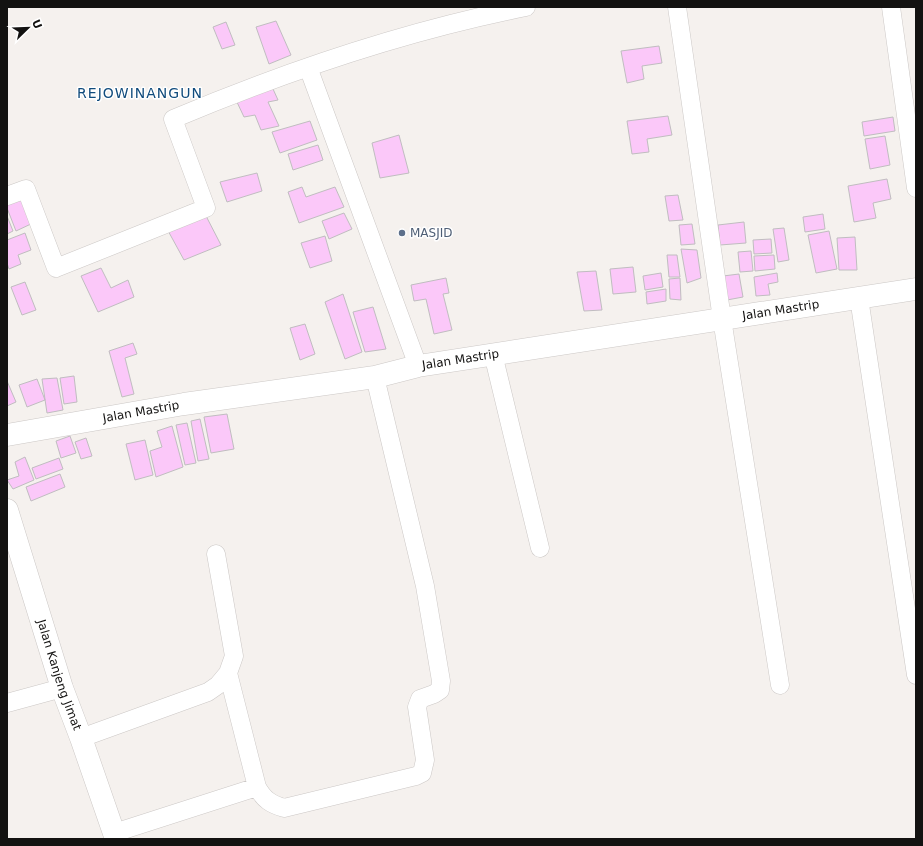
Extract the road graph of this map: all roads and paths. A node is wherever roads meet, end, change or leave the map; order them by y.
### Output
1 (526, 7) edge
2 (677, 7) edge
3 (891, 7) edge
4 (308, 67) junction
5 (916, 188) edge
6 (7, 196) edge
7 (916, 289) edge
8 (859, 298) junction
9 (722, 319) junction
10 (492, 354) junction
11 (418, 366) junction
12 (374, 377) junction
13 (7, 436) edge
14 (7, 510) edge
15 (11, 535) edge
16 (540, 548) dead end
17 (216, 554) dead end
18 (228, 673) junction
19 (916, 674) edge
20 (780, 685) dead end
21 (62, 688) junction
22 (7, 703) edge
23 (81, 738) junction
24 (257, 788) junction
25 (115, 836) edge

1 - 4 street
2 - 9 street
3 - 5 street
4 - 6 street
4 - 11 street
7 - 8 main road, Jalan Mastrip
8 - 9 main road, Jalan Mastrip
8 - 19 street
9 - 10 main road, Jalan Mastrip
9 - 20 street
10 - 11 main road, Jalan Mastrip
10 - 16 street
11 - 12 main road, Jalan Mastrip
12 - 13 main road, Jalan Mastrip
12 - 24 street
14 - 15 main road, Jalan Kanjeng Jimat
15 - 21 main road, Jalan Kanjeng Jimat
17 - 18 street
18 - 23 street
18 - 24 street
21 - 22 street
21 - 23 main road, Jalan Kanjeng Jimat
23 - 25 main road, Jalan Kanjeng Jimat
24 - 25 street

